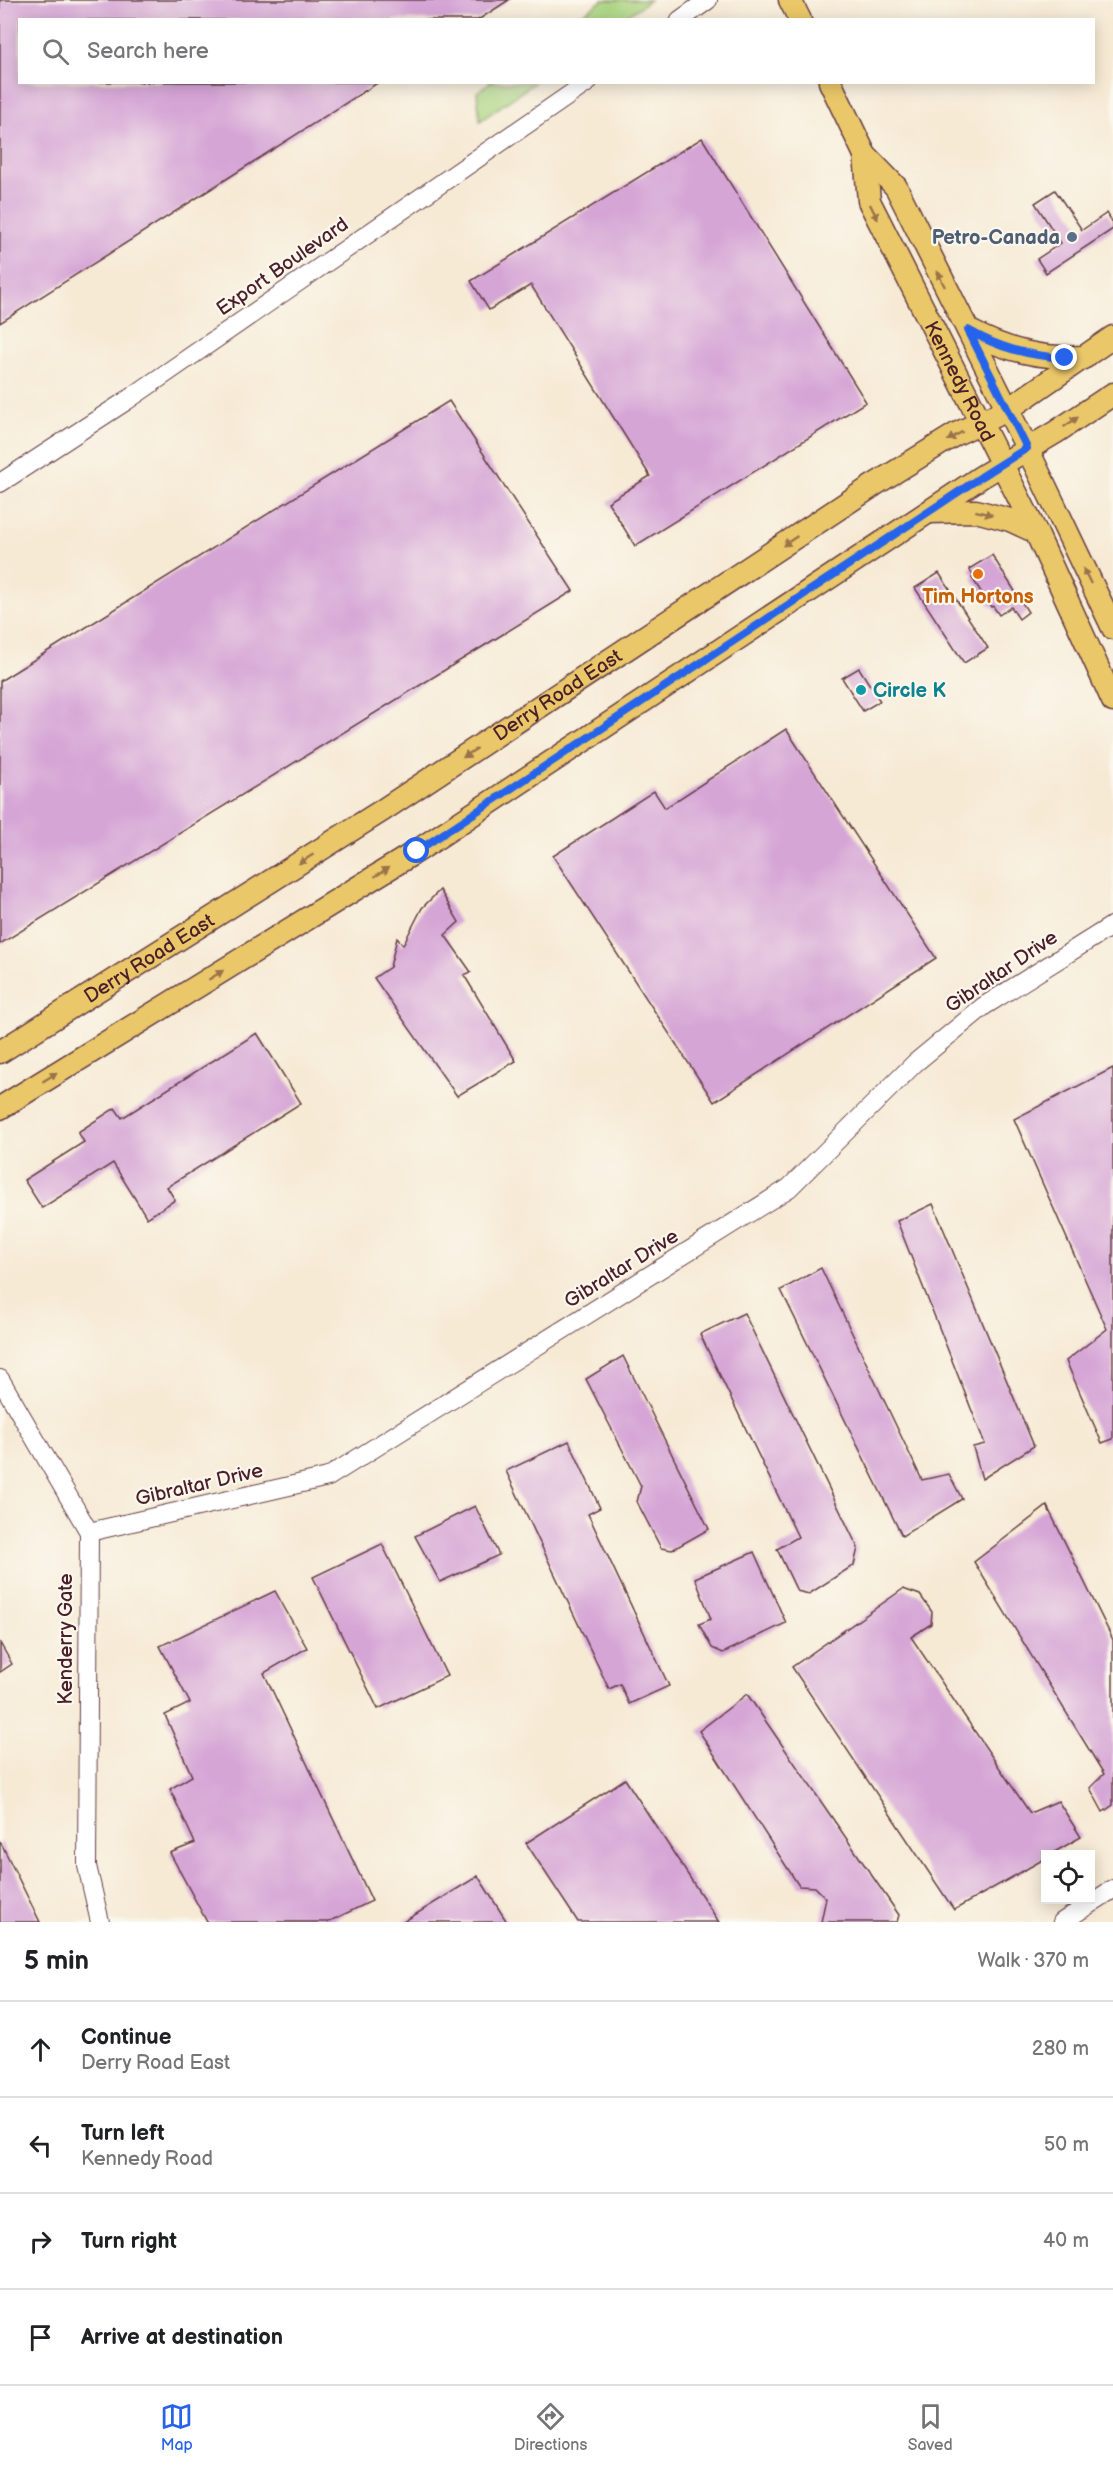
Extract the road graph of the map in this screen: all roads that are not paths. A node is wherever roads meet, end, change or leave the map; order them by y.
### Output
1 (708, 0) edge
2 (790, 0) edge
3 (683, 18) edge
4 (799, 18) edge
5 (585, 84) edge
6 (831, 84) edge
7 (865, 155) junction
8 (968, 330) junction
9 (1113, 337) edge
10 (1085, 357) junction
11 (1113, 394) edge
12 (1007, 410) junction
13 (981, 421) junction
14 (1027, 448) junction
15 (1002, 464) junction
16 (0, 483) edge
17 (929, 512) junction
18 (1036, 532) junction
19 (1113, 628) edge
20 (1113, 701) edge
21 (1113, 925) edge
22 (0, 1052) edge
23 (0, 1108) edge
24 (0, 1379) edge
25 (89, 1533) junction
26 (1113, 1889) edge
27 (100, 1922) edge
28 (1062, 1922) edge

1 - 3 street
2 - 4 main road
5 - 16 street, Export Boulevard
6 - 7 main road, Kennedy Road
8 -> 7 main road, Kennedy Road
7 -> 13 main road, Kennedy Road
8 - 10 main road
8 - 12 main road, Kennedy Road
9 - 10 main road, Derry Road East
10 - 12 main road, Derry Road East
14 -> 11 main road
12 - 13 main road, Derry Road East
12 - 14 main road, Kennedy Road
13 - 15 main road, Kennedy Road
13 -> 22 main road, Derry Road East
14 - 15 main road
19 -> 14 main road, Kennedy Road
15 - 17 main road
15 - 18 main road, Kennedy Road
17 -> 18 main road
23 -> 17 main road
18 - 20 main road, Kennedy Road
21 - 25 street, Gibraltar Drive
24 - 25 street
25 - 27 street, Kenderry Gate
26 - 28 street

